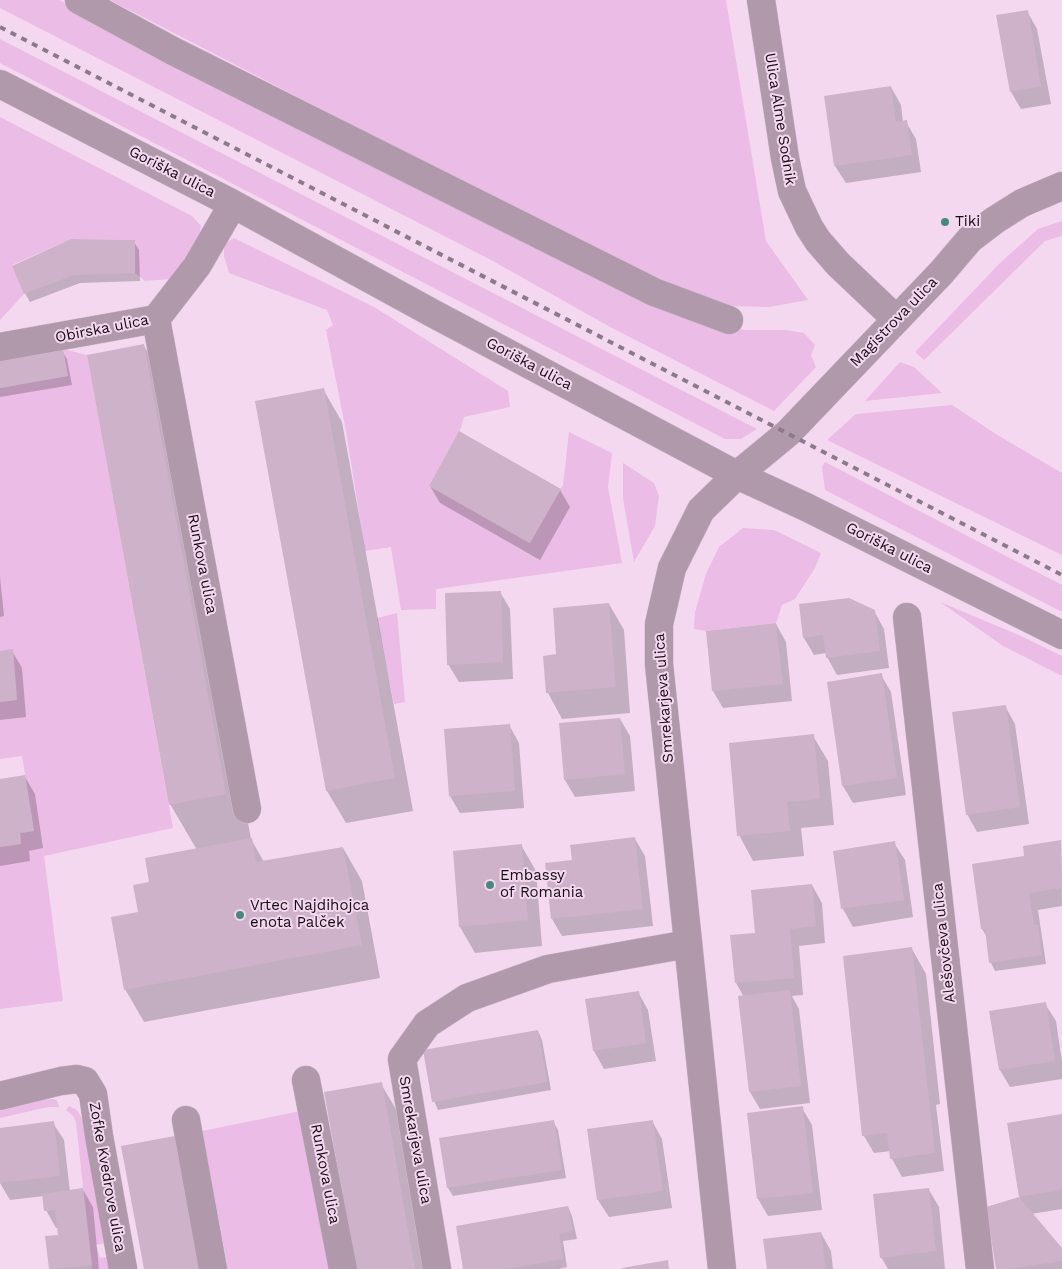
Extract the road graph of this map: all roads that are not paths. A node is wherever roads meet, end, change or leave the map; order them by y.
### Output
1 (79, 0) edge
2 (761, 0) edge
3 (0, 84) edge
4 (1062, 186) edge
5 (233, 204) junction
6 (156, 318) junction
7 (896, 319) junction
8 (729, 320) dead end
9 (0, 348) edge
10 (737, 475) junction
11 (907, 617) dead end
12 (1062, 635) edge
13 (247, 809) dead end
14 (688, 944) junction
15 (306, 1080) dead end
16 (0, 1096) edge
17 (186, 1120) dead end
18 (123, 1269) edge
19 (213, 1269) edge
20 (343, 1269) edge
21 (437, 1269) edge
22 (722, 1269) edge
23 (980, 1269) edge

1 - 8 street
2 - 7 street, Ulica Alme Sodnik
3 - 5 street, Goriška ulica
4 - 7 street, Magistrova ulica
5 - 6 street, Obirska ulica
5 - 10 street, Goriška ulica
6 - 9 street, Obirska ulica
6 - 13 street, Runkova ulica
7 - 10 street, Magistrova ulica
10 - 12 street, Goriška ulica
10 - 14 street, Smrekarjeva ulica
11 - 23 street, Alešovčeva ulica
14 - 21 street, Smrekarjeva ulica
14 - 22 street, Smrekarjeva ulica
15 - 20 street, Runkova ulica
16 - 18 street, Zofke Kvedrove ulica
17 - 19 street

